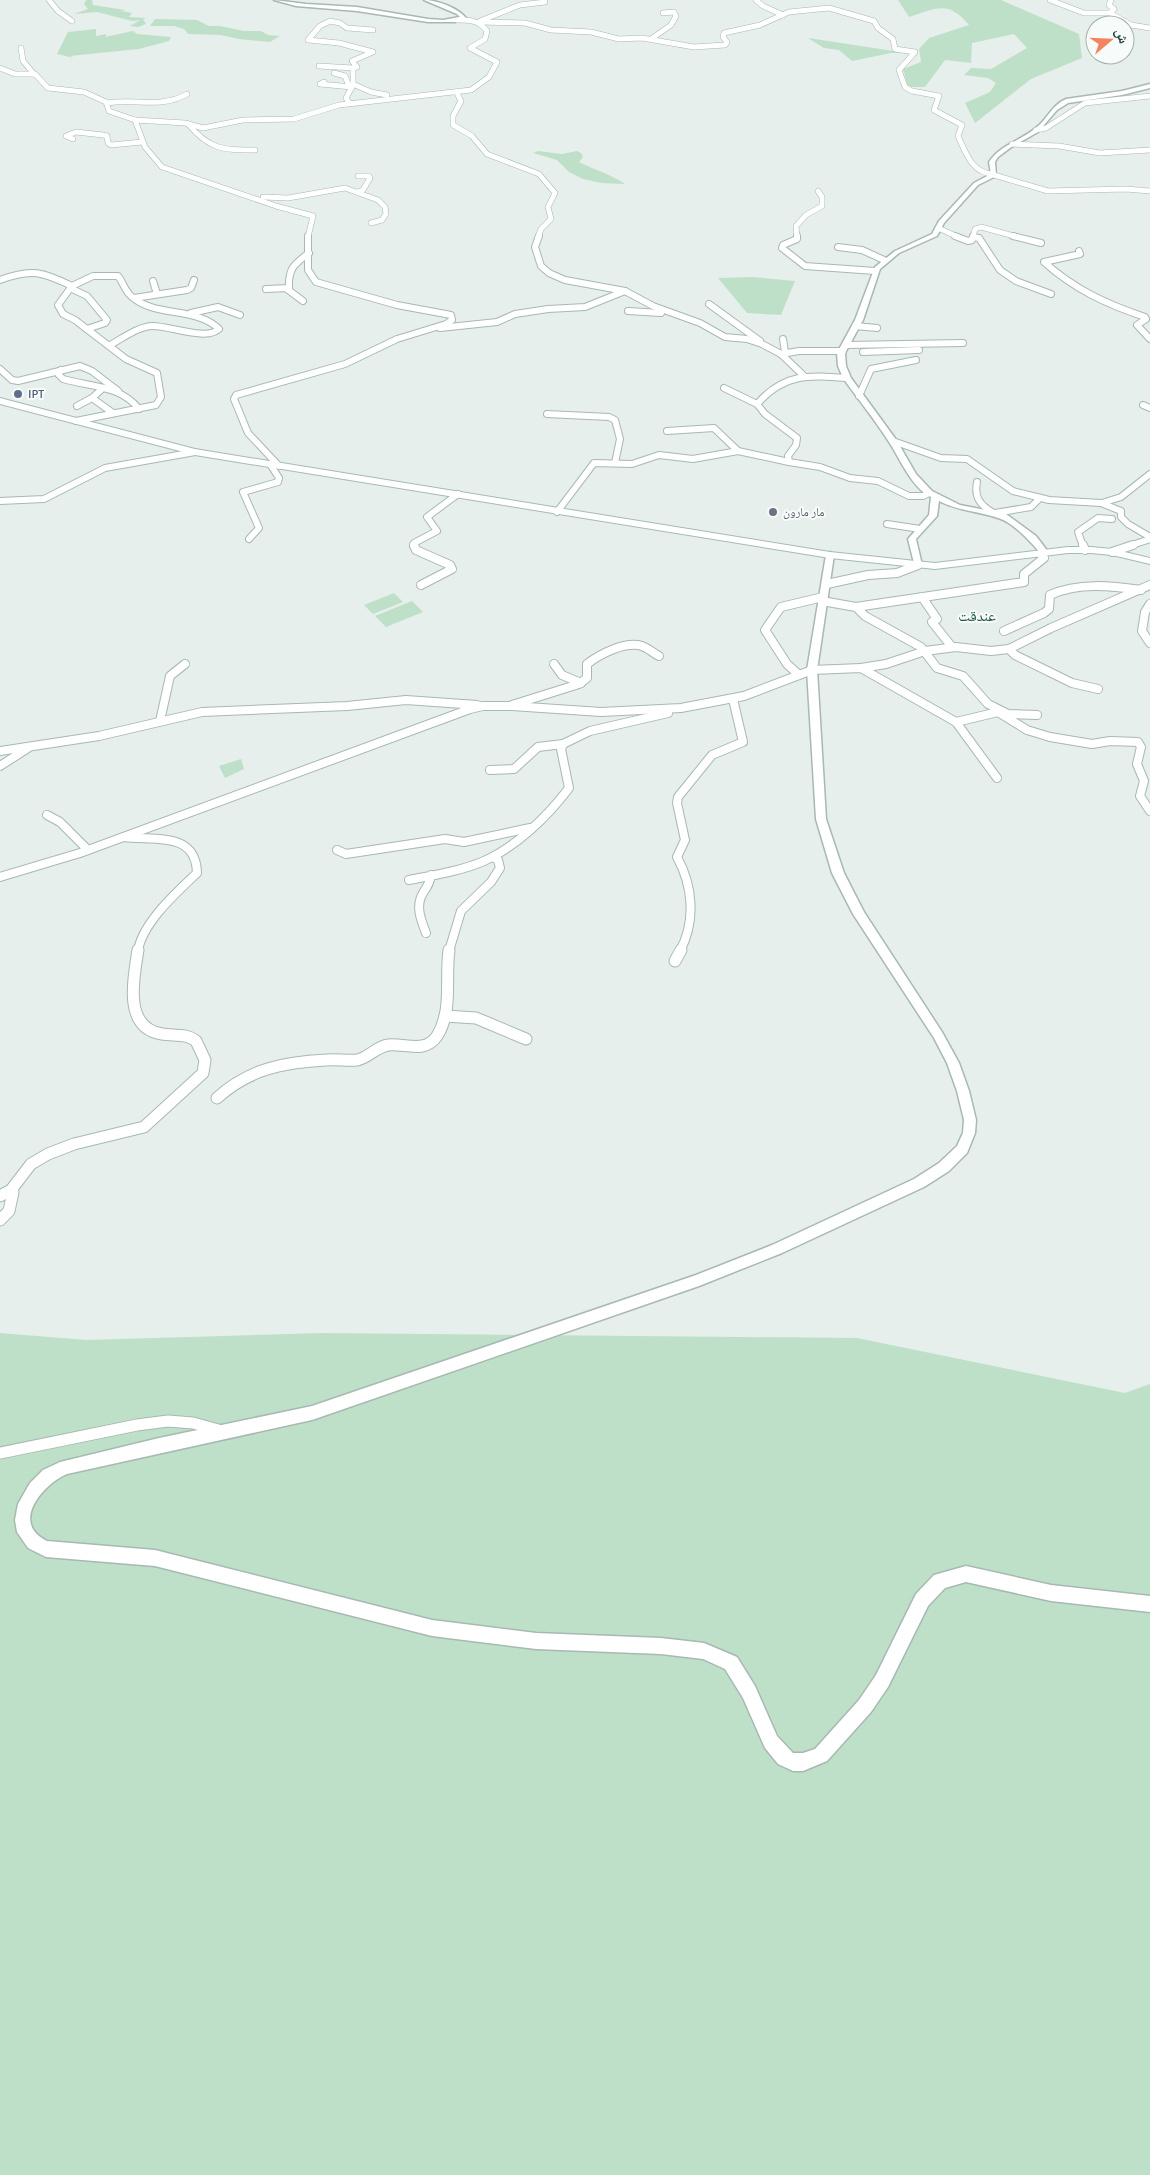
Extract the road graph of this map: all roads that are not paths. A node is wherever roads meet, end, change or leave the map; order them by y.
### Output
1 (49, 0) edge
2 (277, 0) edge
3 (427, 0) edge
4 (543, 0) edge
5 (756, 0) edge
6 (1055, 0) edge
7 (1110, 0) edge
8 (663, 13) dead end
9 (1110, 13) junction
10 (783, 15) junction
11 (463, 16) junction
12 (457, 20) junction
13 (72, 21) dead end
14 (476, 21) junction
15 (1150, 28) edge
16 (373, 30) dead end
17 (651, 39) junction
18 (21, 48) dead end
19 (319, 66) dead end
20 (0, 68) edge
21 (352, 68) junction
22 (334, 73) dead end
23 (34, 74) junction
24 (324, 82) dead end
25 (350, 86) junction
26 (1150, 86) edge
27 (457, 93) junction
28 (188, 94) dead end
29 (407, 96) junction
30 (1150, 96) edge
31 (107, 103) junction
32 (349, 104) junction
33 (135, 120) junction
34 (187, 124) junction
35 (1036, 130) junction
36 (73, 139) dead end
37 (142, 142) junction
38 (1012, 144) junction
39 (255, 150) dead end
40 (1150, 150) edge
41 (994, 174) junction
42 (358, 176) dead end
43 (233, 191) junction
44 (818, 191) dead end
45 (1150, 191) edge
46 (357, 192) junction
47 (370, 223) dead end
48 (938, 228) junction
49 (973, 237) junction
50 (1041, 243) dead end
51 (838, 247) dead end
52 (1079, 251) dead end
53 (309, 253) junction
54 (884, 260) junction
55 (875, 271) junction
56 (0, 280) edge
57 (194, 280) dead end
58 (153, 281) dead end
59 (71, 287) junction
60 (266, 289) dead end
61 (287, 289) junction
62 (625, 291) junction
63 (157, 294) junction
64 (1051, 294) dead end
65 (133, 298) junction
66 (303, 301) dead end
67 (709, 304) dead end
68 (628, 311) dead end
69 (191, 313) junction
70 (674, 313) junction
71 (240, 315) dead end
72 (855, 326) junction
73 (436, 328) junction
74 (877, 328) dead end
75 (87, 329) junction
76 (783, 339) dead end
77 (1150, 339) edge
78 (964, 343) dead end
79 (762, 344) junction
80 (110, 345) junction
81 (844, 349) junction
82 (924, 350) dead end
83 (783, 353) junction
84 (916, 360) dead end
85 (0, 369) edge
86 (61, 370) junction
87 (803, 375) junction
88 (847, 378) junction
89 (104, 388) junction
90 (724, 388) dead end
91 (118, 391) junction
92 (859, 396) junction
93 (92, 398) junction
94 (0, 401) edge
95 (757, 404) junction
96 (77, 406) dead end
97 (139, 409) junction
98 (112, 413) junction
99 (547, 414) dead end
100 (76, 421) junction
101 (667, 431) dead end
102 (893, 441) junction
103 (738, 451) junction
104 (195, 452) junction
105 (789, 462) junction
106 (615, 463) junction
107 (275, 465) junction
108 (1150, 474) edge
109 (977, 482) dead end
110 (458, 494) junction
111 (932, 496) junction
112 (1040, 498) junction
113 (0, 501) edge
114 (1101, 503) junction
115 (557, 512) junction
116 (993, 513) junction
117 (1112, 519) dead end
118 (887, 524) dead end
119 (920, 529) junction
120 (1150, 538) edge
121 (249, 539) dead end
122 (1085, 550) junction
123 (1112, 552) junction
124 (1043, 553) junction
125 (830, 555) junction
126 (1150, 561) edge
127 (918, 565) junction
128 (421, 585) dead end
129 (1150, 585) edge
130 (1141, 590) junction
131 (824, 594) junction
132 (922, 597) junction
133 (1150, 604) edge
134 (856, 607) junction
135 (1004, 631) dead end
136 (1150, 643) edge
137 (952, 647) junction
138 (1009, 649) junction
139 (925, 650) junction
140 (659, 656) dead end
141 (185, 664) dead end
142 (554, 664) dead end
143 (860, 668) junction
144 (805, 672) junction
145 (581, 683) junction
146 (1098, 689) dead end
147 (733, 699) junction
148 (483, 706) junction
149 (512, 706) junction
150 (681, 708) junction
151 (1037, 715) dead end
152 (160, 721) junction
153 (956, 722) junction
154 (563, 744) junction
155 (31, 746) junction
156 (0, 751) edge
157 (0, 766) edge
158 (490, 770) dead end
159 (997, 778) dead end
160 (1150, 811) edge
161 (47, 814) dead end
162 (531, 828) junction
163 (123, 837) junction
164 (88, 850) junction
165 (337, 850) dead end
166 (493, 857) junction
167 (32, 868) junction
168 (431, 875) junction
169 (0, 877) edge
170 (409, 880) dead end
171 (0, 884) edge
172 (426, 934) dead end
173 (675, 961) dead end
174 (445, 1016) junction
175 (526, 1039) dead end
176 (217, 1098) dead end
177 (13, 1192) junction
178 (0, 1196) edge
179 (0, 1220) edge
180 (225, 1432) junction
181 (0, 1453) edge
182 (1150, 1604) edge

1 - 13 street
2 - 12 street
3 - 11 street
4 - 14 street
5 - 10 street
6 - 9 street
7 - 9 street
8 - 17 street
9 - 15 street
10 - 17 street
10 - 41 street
11 - 12 street
11 - 14 street
12 - 14 street
14 - 17 street
14 - 27 street
16 - 21 street
18 - 23 street
19 - 21 street
20 - 23 street
21 - 29 street
22 - 25 street
23 - 31 street
24 - 25 street
25 - 32 street
26 - 35 street
27 - 29 street
27 - 62 street
28 - 31 street
29 - 32 street
30 - 35 street
31 - 33 street
32 - 34 street
33 - 34 street
33 - 37 street
34 - 39 street
35 - 38 street
36 - 37 street
37 - 43 street
38 - 40 street
38 - 41 street
41 - 45 street
41 - 48 street
42 - 46 street
43 - 46 street
43 - 53 street
44 - 55 street
46 - 47 street
48 - 49 street
48 - 54 street
49 - 50 street
49 - 64 street
51 - 54 street
52 - 77 street
53 - 61 street
53 - 73 street
54 - 55 street
55 - 72 street
56 - 59 street
57 - 63 street
58 - 63 street
59 - 65 street
59 - 75 street
59 - 75 street
60 - 61 street
61 - 66 street
62 - 70 street
62 - 73 street
63 - 65 street
65 - 69 street
67 - 79 street
68 - 70 street
69 - 71 street
69 - 80 street
70 - 79 street
72 - 74 street
72 - 81 street
73 - 107 street
75 - 80 street
76 - 83 street
78 - 81 street
79 - 83 street
80 - 97 street
81 - 82 street
81 - 83 street
81 - 88 street
83 - 87 street
84 - 92 street
85 - 86 street
86 - 89 street
86 - 91 street
87 - 88 street
87 - 95 street
88 - 92 street
89 - 91 street
89 - 93 street
90 - 95 street
91 - 97 street
92 - 102 street
93 - 96 street
93 - 98 street
94 - 100 main road
95 - 105 street
97 - 98 street
98 - 100 street
99 - 106 street
100 - 104 main road
101 - 103 street
102 - 111 street
102 - 112 street
103 - 105 street
103 - 106 street
104 - 107 main road
104 - 113 street
105 - 111 street
106 - 115 street
107 - 110 main road
107 - 121 street
108 - 114 street
109 - 116 street
110 - 115 main road
110 - 128 street
111 - 116 street
111 - 119 street
112 - 114 street
112 - 116 street
114 - 120 street
115 - 125 main road
116 - 124 street
117 - 122 street
118 - 119 street
119 - 127 street
120 - 123 street
122 - 123 main road
122 - 124 main road
123 - 126 main road
124 - 127 main road
124 - 132 street
125 - 127 main road
125 - 131 street
127 - 131 street
129 - 130 street
130 - 135 street
130 - 138 street
131 - 134 street
131 - 144 street
131 - 144 street
132 - 134 street
132 - 137 street
133 - 136 street
134 - 139 street
137 - 138 street
137 - 139 street
138 - 146 street
139 - 143 street
139 - 151 street
140 - 145 street
141 - 152 street
142 - 145 street
143 - 144 street
143 - 153 street
144 - 147 street
144 - 180 street
145 - 149 street
147 - 150 street
147 - 173 street
148 - 149 street
148 - 152 street
148 - 163 street
149 - 150 street
150 - 154 street
152 - 155 street
153 - 159 street
153 - 160 street
154 - 158 street
154 - 162 street
155 - 156 street
155 - 157 street
161 - 164 street
162 - 165 street
162 - 166 street
163 - 164 street
163 - 177 street
164 - 167 street
166 - 168 street
166 - 174 street
167 - 169 street
167 - 171 street
168 - 170 street
168 - 172 street
174 - 175 street
174 - 176 street
177 - 178 street
177 - 179 street
180 - 181 street
180 - 182 street

